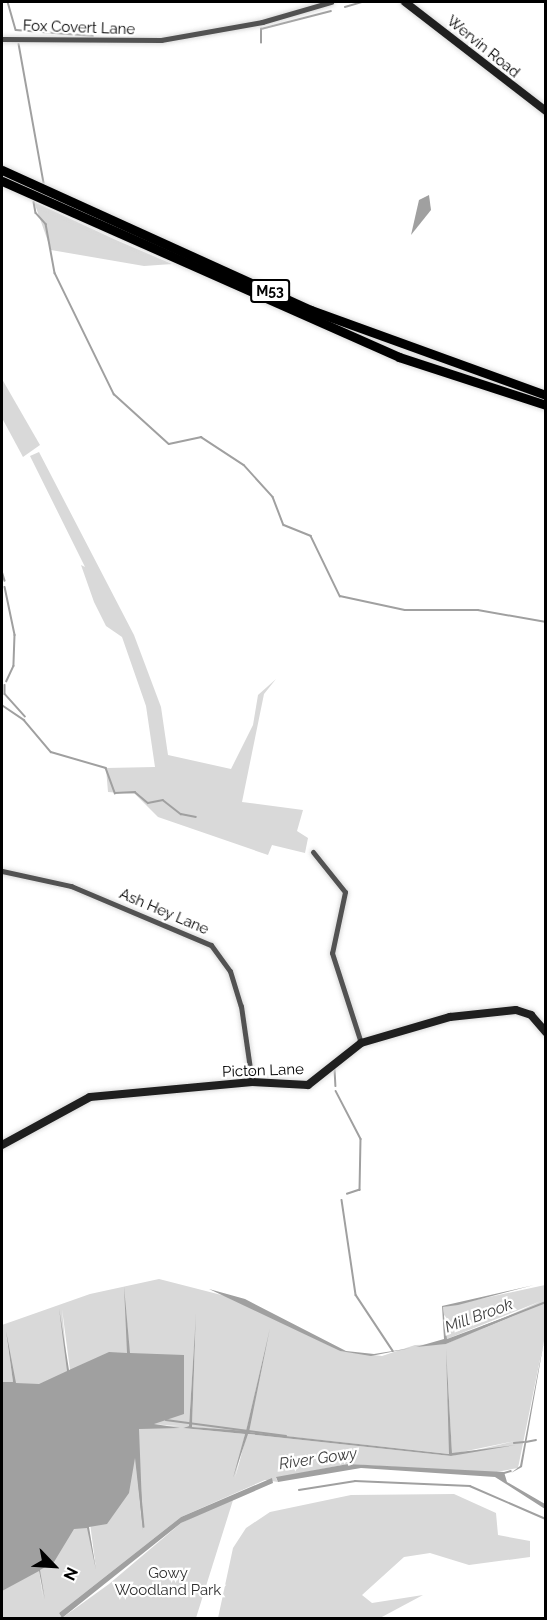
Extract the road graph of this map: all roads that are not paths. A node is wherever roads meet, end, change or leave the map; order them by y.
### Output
1 (331, 2) edge
2 (405, 2) edge
3 (2, 39) edge
4 (546, 111) edge
5 (2, 170) edge
6 (2, 181) edge
7 (546, 395) edge
8 (546, 405) edge
9 (313, 852) dead end
10 (2, 871) edge
11 (546, 1032) edge
12 (361, 1043) junction
13 (252, 1082) junction
14 (2, 1145) edge

1 - 3 street, Fox Covert Lane
2 - 4 street, Wervin Road
5 - 7 highway, M53
6 - 8 highway, M53
9 - 12 street
10 - 13 street, Ash Hey Lane
11 - 12 street, Picton Lane
12 - 13 street, Picton Lane
13 - 14 street, Picton Lane

